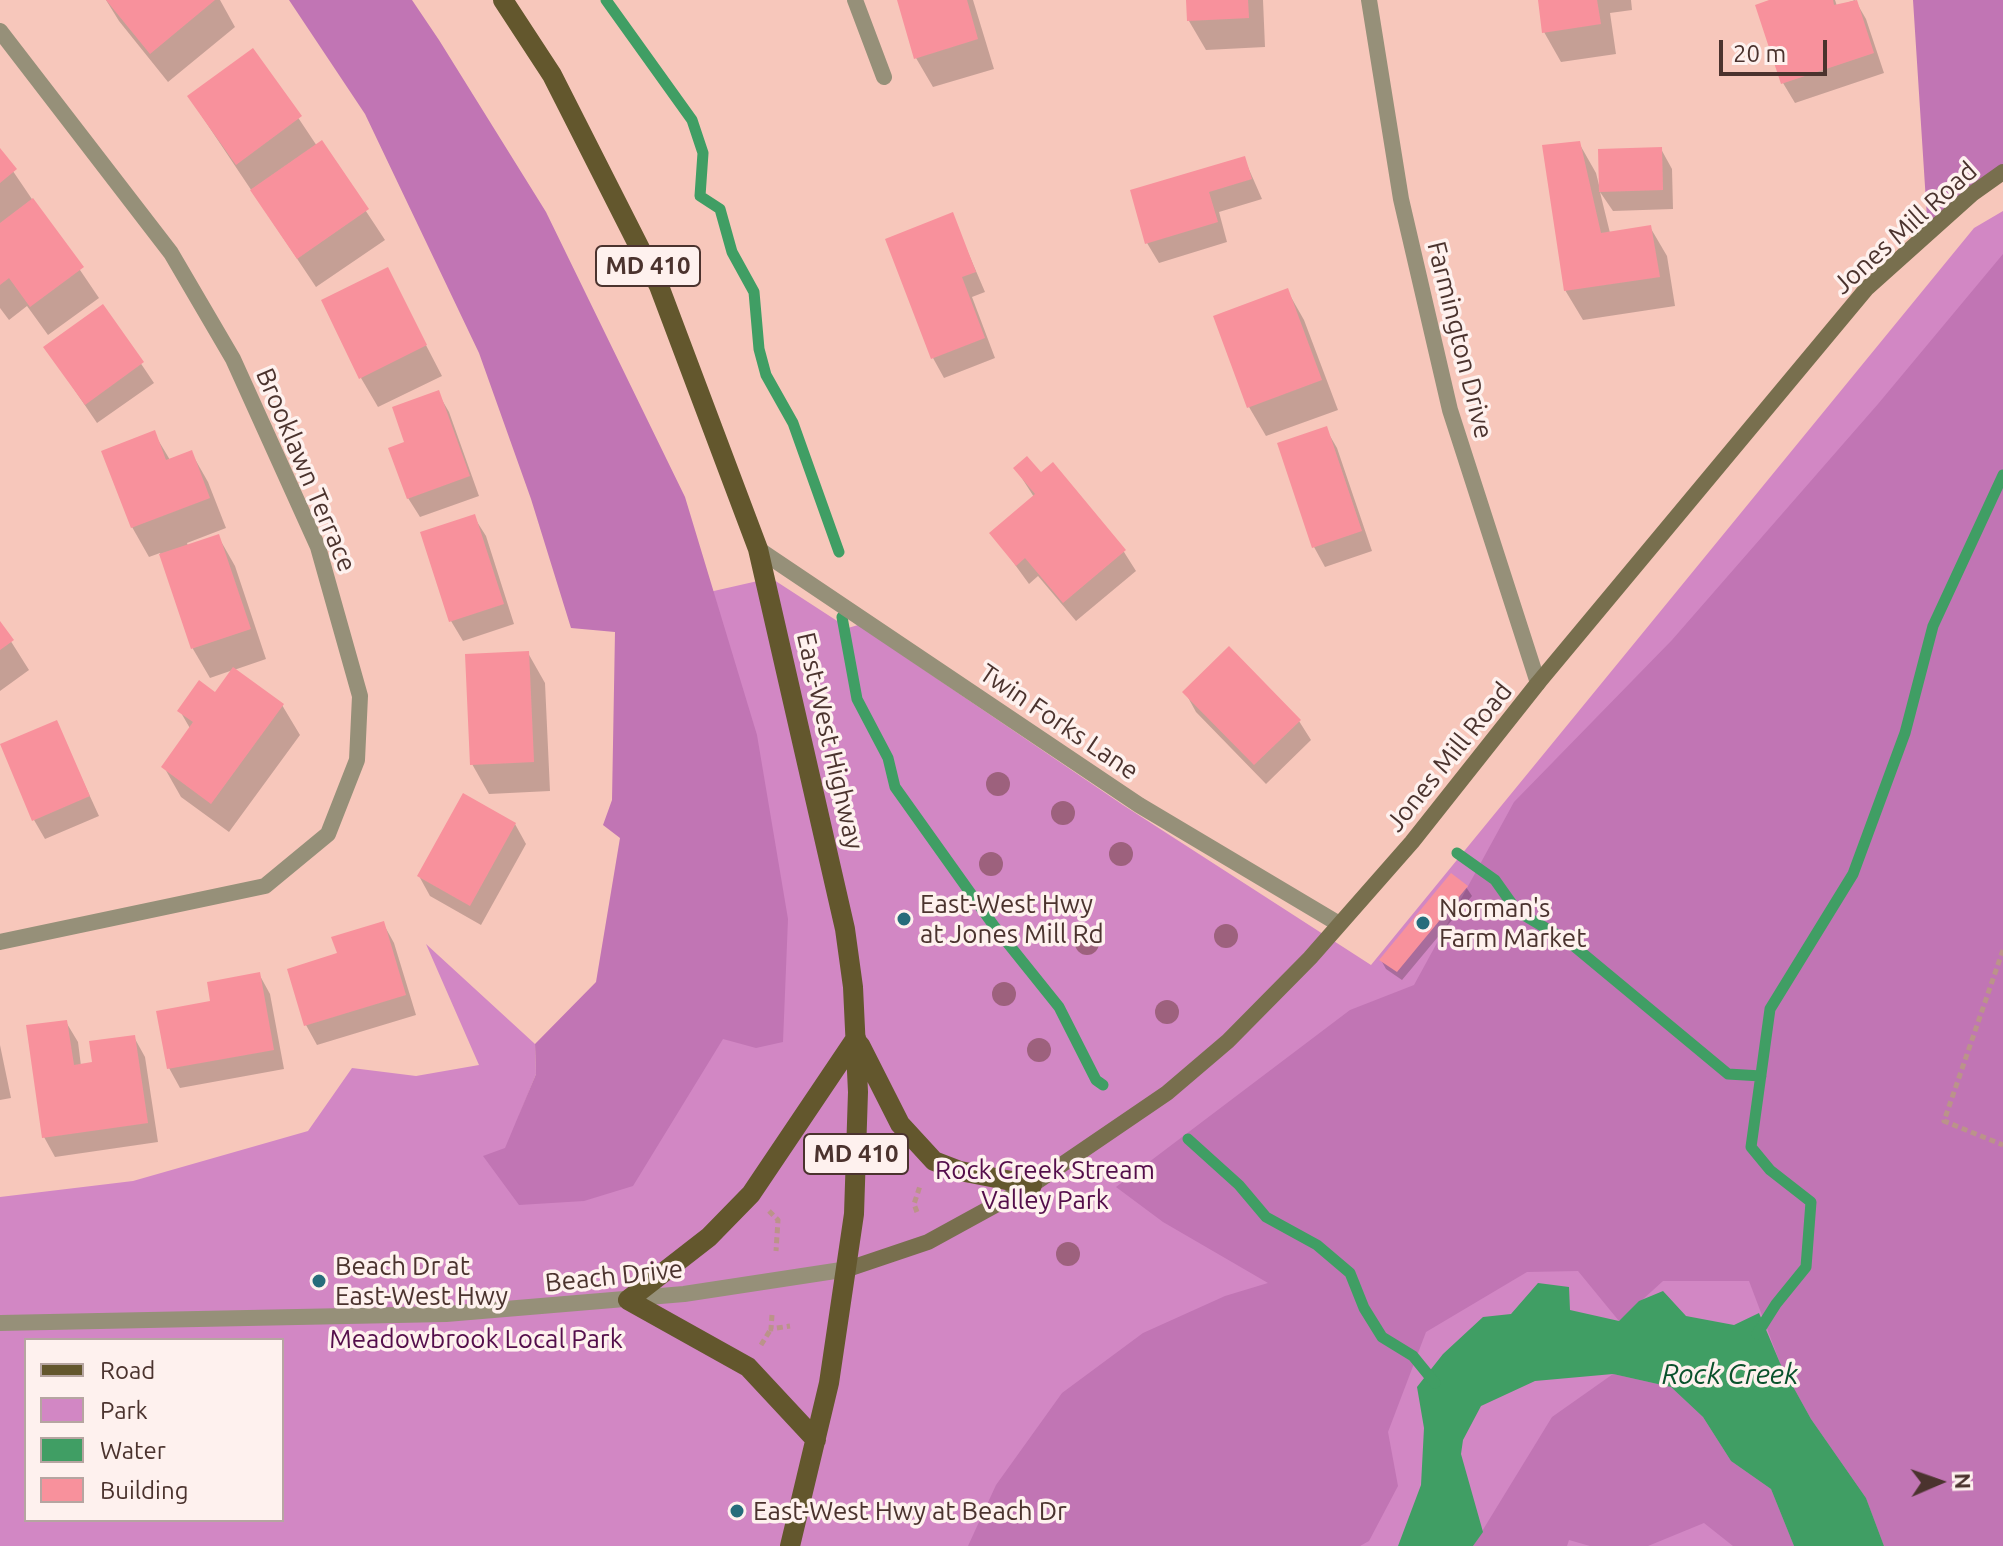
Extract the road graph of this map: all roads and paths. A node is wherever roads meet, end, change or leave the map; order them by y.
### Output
1 (503, 0) edge
2 (855, 0) edge
3 (1369, 0) edge
4 (0, 31) edge
5 (884, 77) dead end
6 (2003, 172) edge
7 (758, 549) junction
8 (1538, 683) junction
9 (1339, 924) junction
10 (0, 942) edge
11 (2003, 950) edge
12 (856, 1038) junction
13 (2003, 1145) edge
14 (922, 1181) dead end
15 (1032, 1185) junction
16 (768, 1211) dead end
17 (917, 1212) dead end
18 (776, 1251) dead end
19 (848, 1269) junction
20 (628, 1300) junction
21 (772, 1315) dead end
22 (0, 1323) edge
23 (790, 1326) dead end
24 (771, 1329) junction
25 (760, 1347) dead end
26 (816, 1440) junction
27 (790, 1546) edge

1 - 7 main road, East-West Highway / MD 410
2 - 5 street
3 - 8 street, Farmington Drive
4 - 10 street, Brooklawn Terrace
6 - 8 main road, Jones Mill Road
7 - 9 street, Twin Forks Lane
7 - 12 main road, East-West Highway / MD 410
8 - 9 main road, Jones Mill Road
9 - 15 main road, Jones Mill Road
11 - 13 path
12 - 15 main road
12 - 19 main road, East-West Highway / MD 410
12 - 20 main road
14 - 17 path
15 - 19 main road, Jones Mill Road
16 - 18 path
19 - 20 street, Beach Drive
19 - 26 main road, East-West Highway / MD 410
20 - 22 street, Beach Drive
20 - 26 main road
21 - 24 path
23 - 24 path
24 - 25 path
26 - 27 main road, East-West Highway / MD 410

